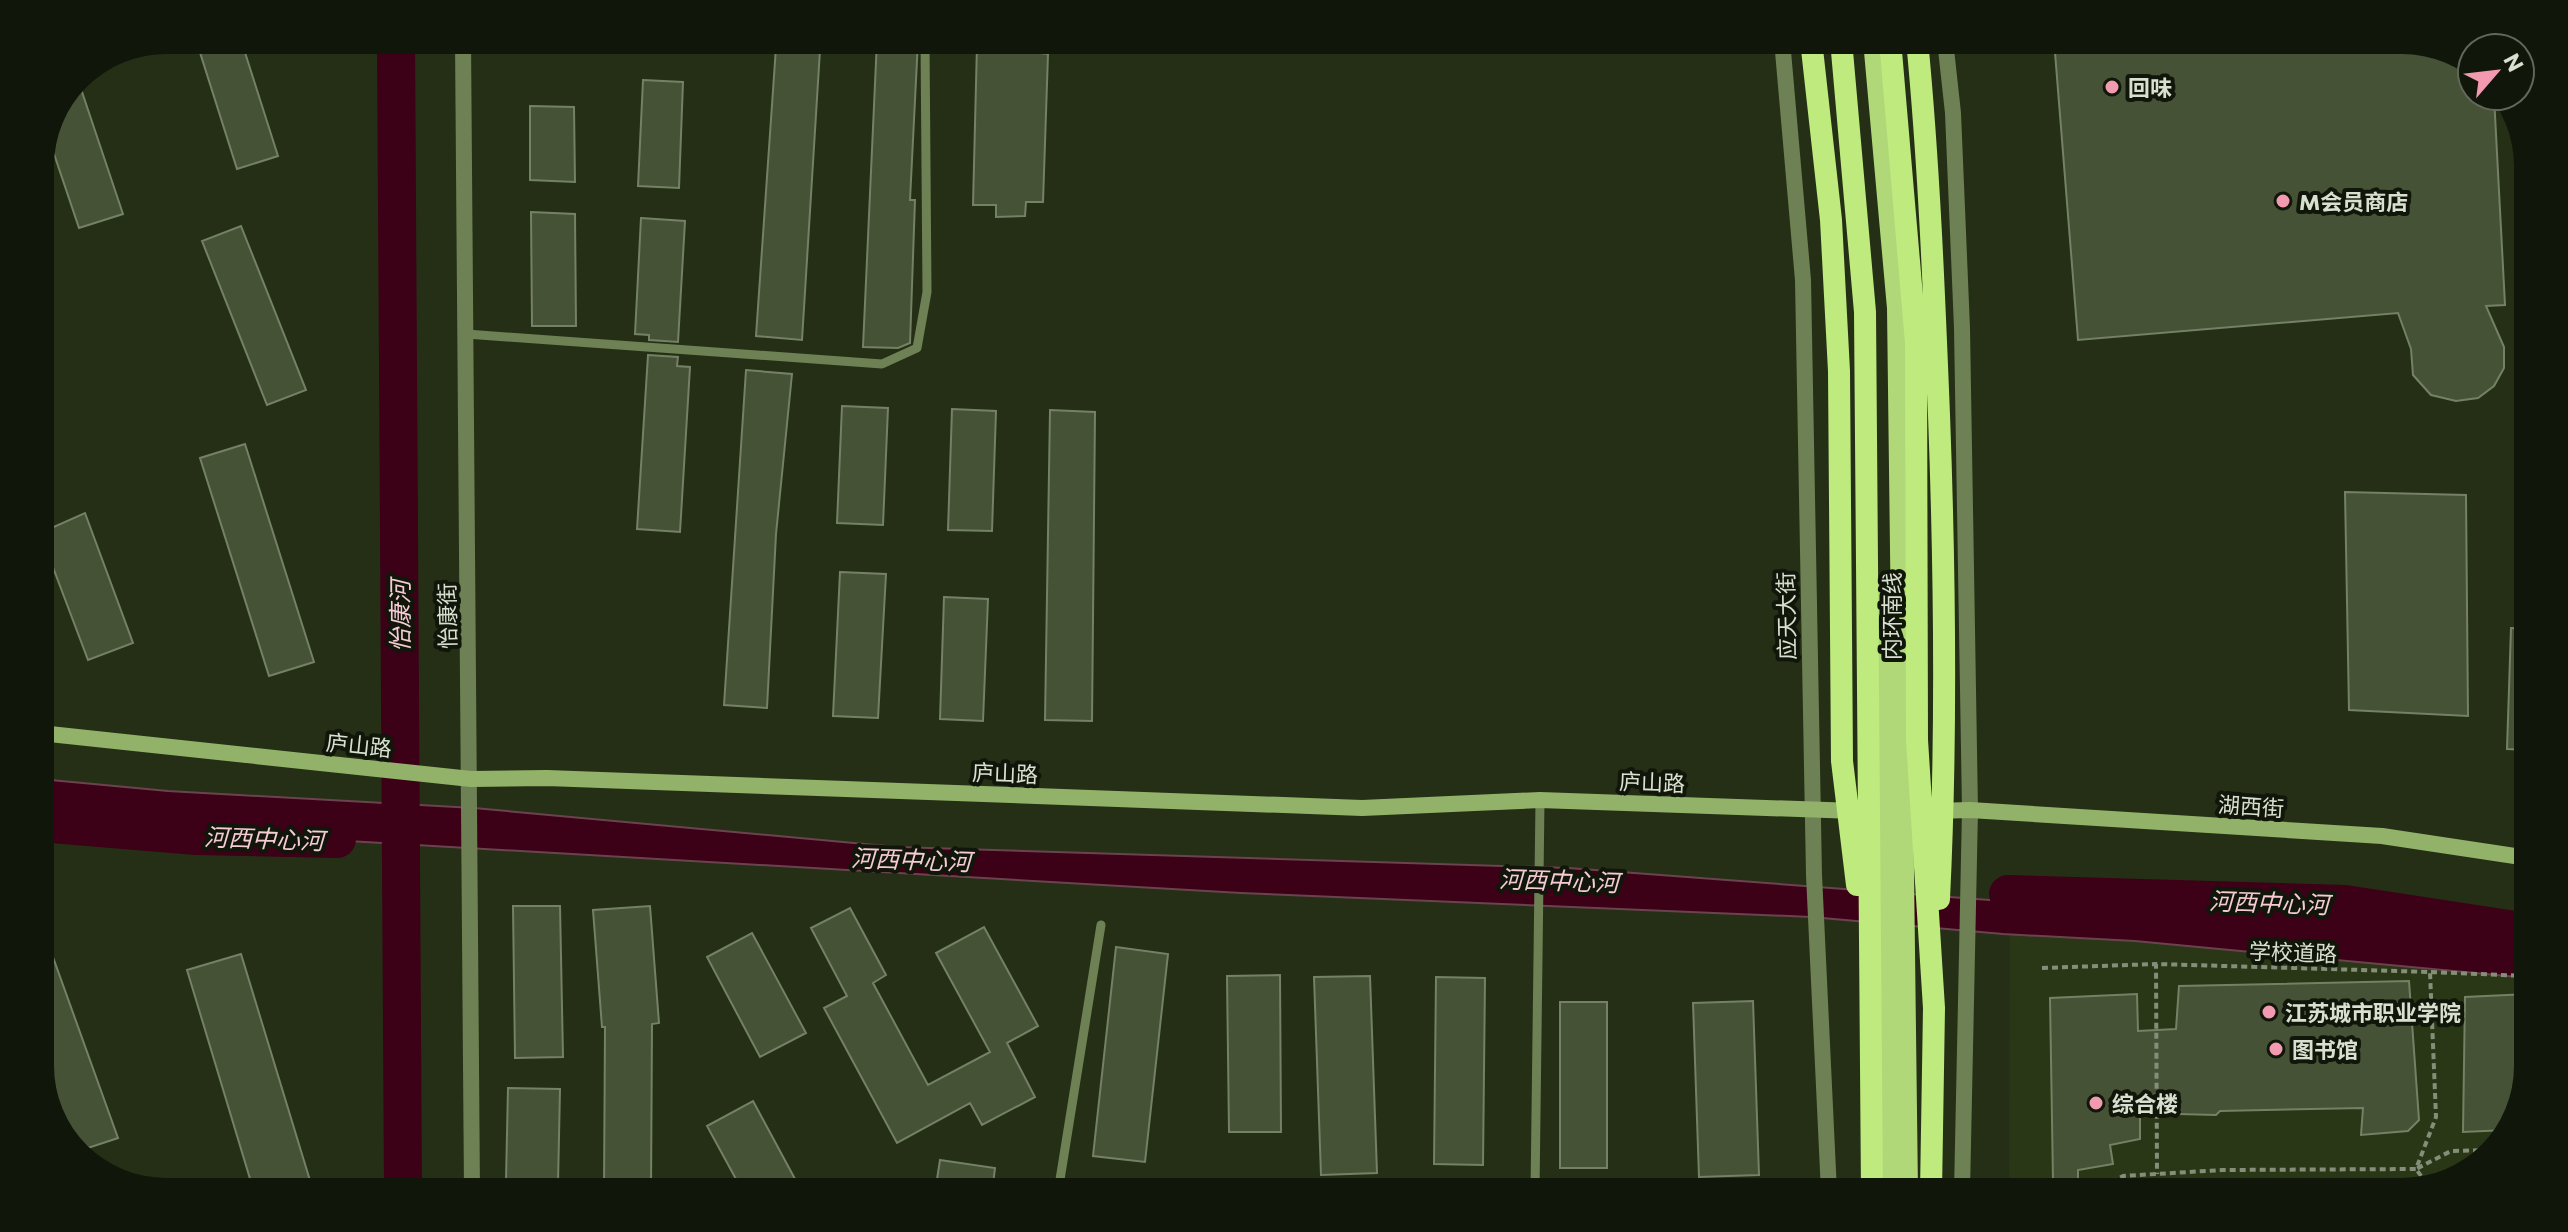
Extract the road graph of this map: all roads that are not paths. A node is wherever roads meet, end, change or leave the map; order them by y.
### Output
1 (463, 54) edge
2 (925, 54) edge
3 (1783, 54) edge
4 (1813, 54) edge
5 (1842, 54) edge
6 (1862, 54) edge
7 (1874, 54) edge
8 (1892, 54) edge
9 (1918, 54) edge
10 (1947, 54) edge
11 (466, 334) junction
12 (54, 735) edge
13 (464, 778) junction
14 (1540, 809) junction
15 (1814, 809) junction
16 (1970, 810) junction
17 (1897, 812) junction
18 (2514, 856) edge
19 (1101, 925) dead end
20 (1871, 1001) junction
21 (1934, 1008) junction
22 (472, 1178) edge
23 (1060, 1178) edge
24 (1535, 1178) edge
25 (1828, 1178) edge
26 (1872, 1178) edge
27 (1892, 1178) edge
28 (1908, 1178) edge
29 (1931, 1178) edge
30 (1962, 1178) edge

1 - 11 street, 怡康街
2 - 11 lane
3 - 15 street, 应天大街
4 - 20 highway, bridge
5 - 20 highway, 内环南线, bridge
6 - 17 main road
7 - 17 main road
8 - 21 highway, 内环南线, bridge
9 - 21 highway, bridge
10 - 16 street
11 - 13 street, 怡康街
12 - 13 main road, 庐山路
13 - 14 main road, 庐山路
13 - 22 street, 怡康街
14 - 15 main road, 庐山路
14 - 24 lane
15 - 17 main road, 庐山路
15 - 25 street, 应天大街
16 - 17 main road, 庐山路
16 - 18 main road, 湖西街
16 - 30 street
17 - 27 main road
17 - 28 main road
19 - 23 lane
20 - 26 highway, 内环南线, bridge
21 - 29 highway, 内环南线, bridge

